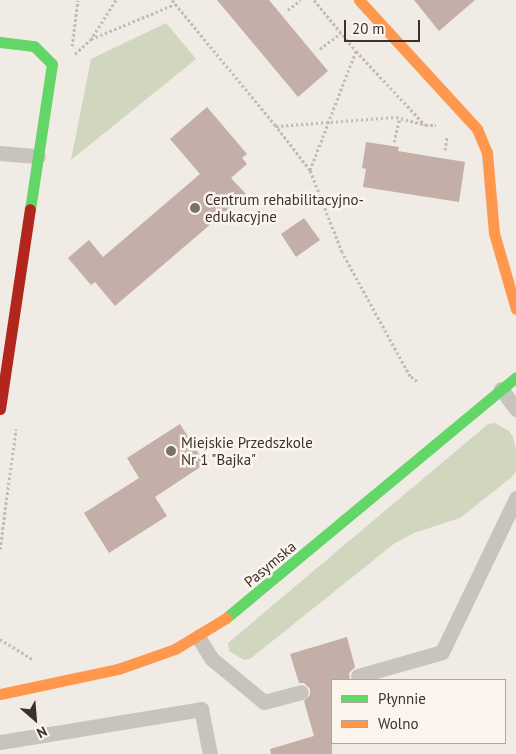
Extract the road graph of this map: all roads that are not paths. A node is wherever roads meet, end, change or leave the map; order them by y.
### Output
1 (359, 0) edge
2 (0, 42) edge
3 (0, 153) edge
4 (38, 156) junction
5 (516, 309) edge
6 (516, 376) edge
7 (501, 389) junction
8 (0, 404) edge
9 (0, 408) edge
10 (516, 409) edge
11 (516, 498) edge
12 (198, 637) junction
13 (358, 676) dead end
14 (301, 692) dead end
15 (0, 694) edge
16 (0, 742) edge
17 (210, 754) edge

1 - 5 street
2 - 4 street
3 - 4 lane
4 - 8 street
6 - 7 street, Pasymska
7 - 10 lane
7 - 12 street, Pasymska
8 - 9 street
11 - 13 lane
12 - 14 lane
12 - 15 street, Pasymska
16 - 17 lane

